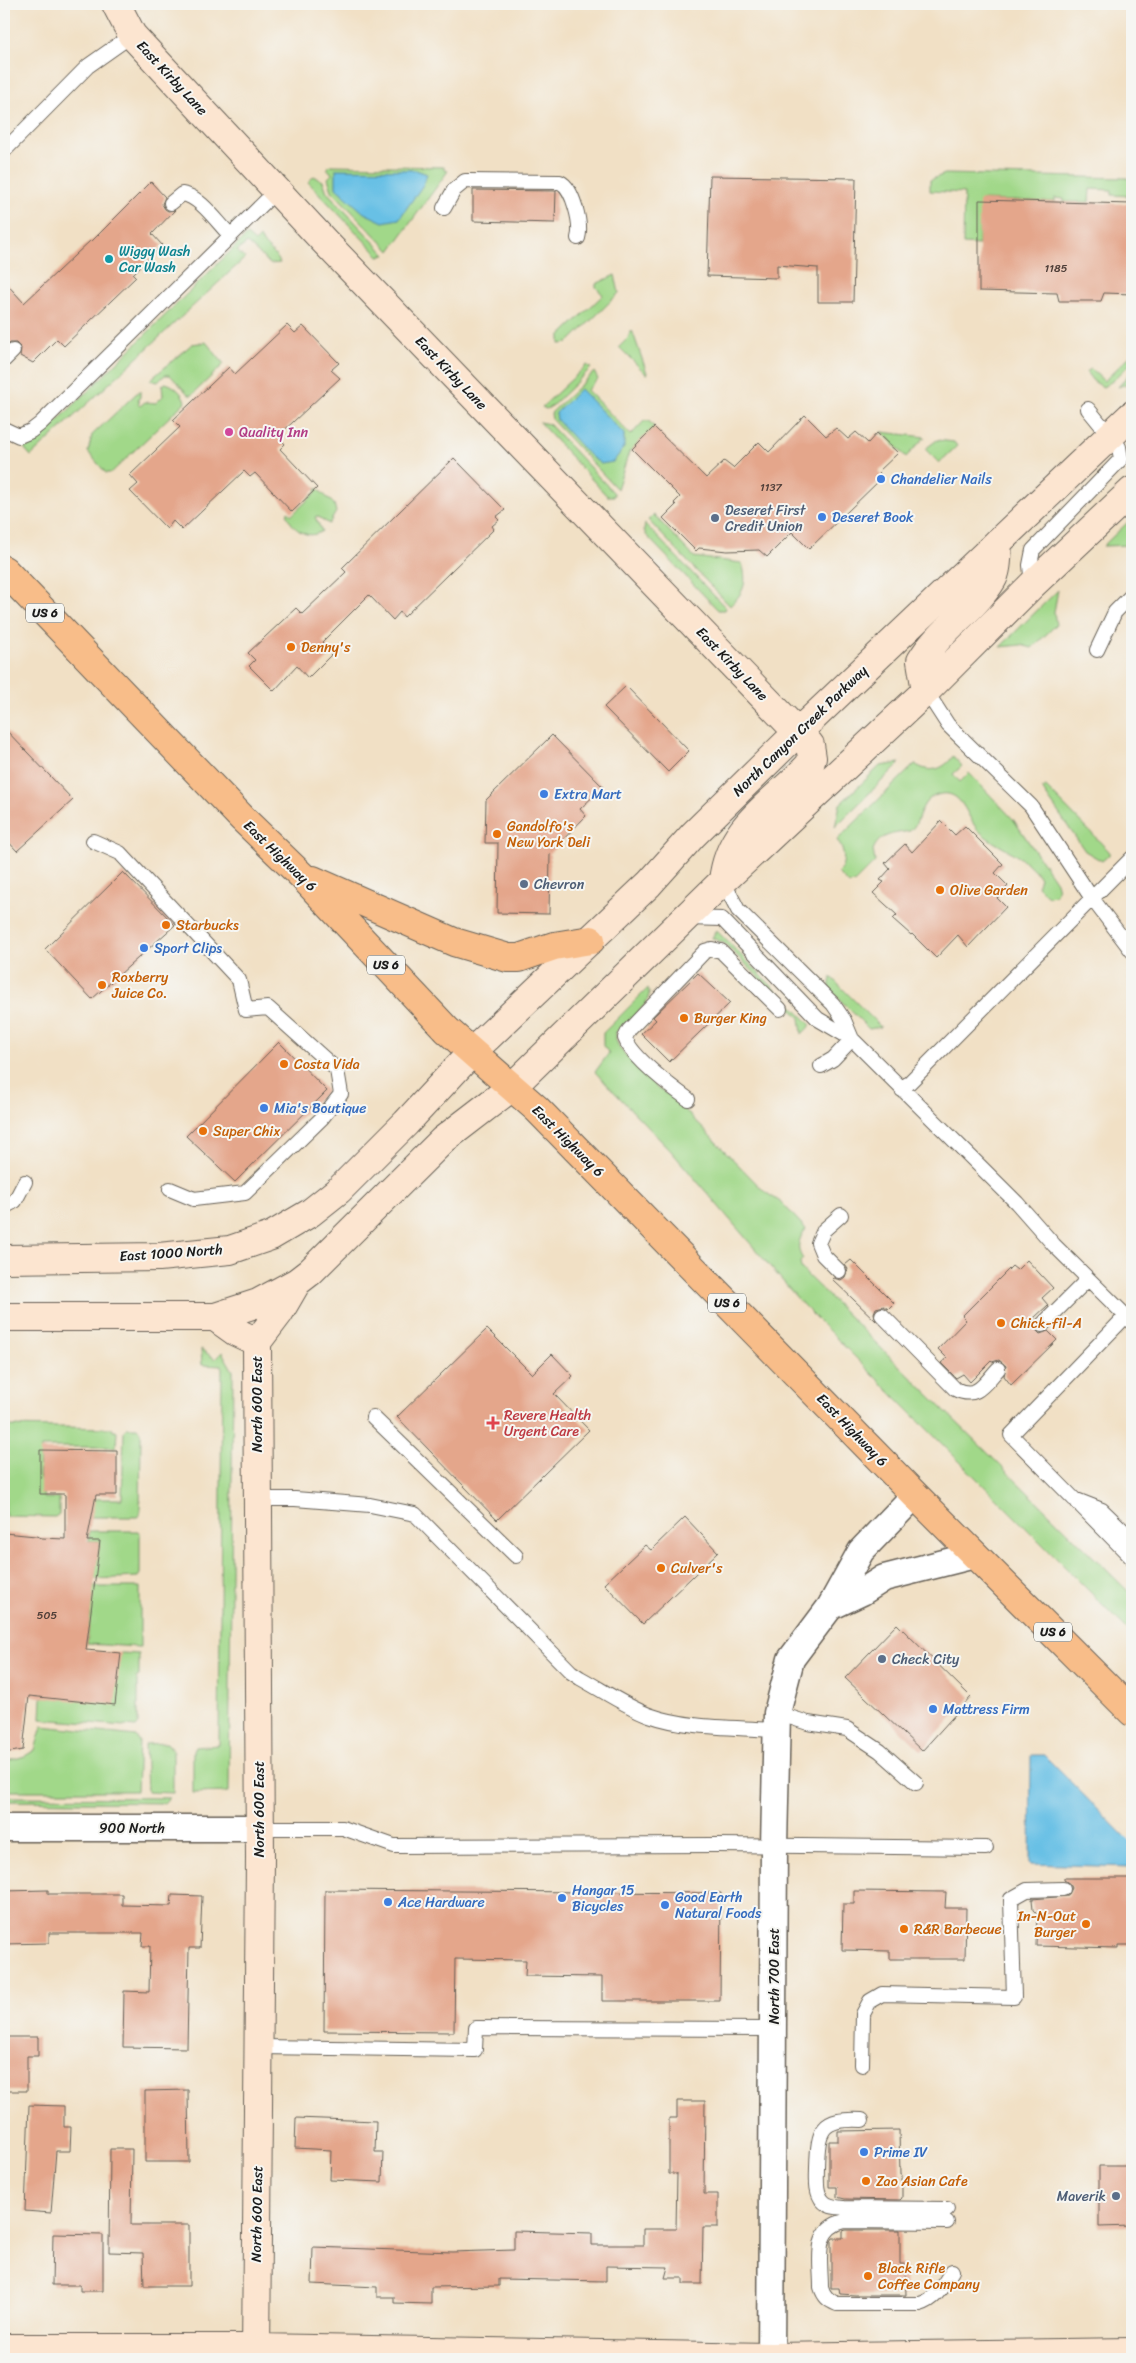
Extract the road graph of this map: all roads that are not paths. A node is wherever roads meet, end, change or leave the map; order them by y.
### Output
1 (116, 4) edge
2 (132, 34) junction
3 (4, 151) edge
4 (276, 190) junction
5 (171, 203) dead end
6 (444, 208) dead end
7 (230, 235) junction
8 (578, 238) dead end
9 (1088, 410) dead end
10 (1132, 415) edge
11 (4, 429) edge
12 (1112, 435) junction
13 (1132, 491) edge
14 (998, 542) junction
15 (4, 570) edge
16 (1032, 585) junction
17 (1132, 595) edge
18 (1097, 650) dead end
19 (926, 691) junction
20 (798, 732) junction
21 (93, 841) dead end
22 (1132, 858) edge
23 (302, 876) junction
24 (723, 881) junction
25 (1091, 897) junction
26 (686, 918) junction
27 (592, 940) junction
28 (1132, 951) edge
29 (780, 1009) dead end
30 (852, 1039) junction
31 (473, 1051) junction
32 (821, 1066) dead end
33 (512, 1086) junction
34 (902, 1090) junction
35 (688, 1099) dead end
36 (25, 1182) dead end
37 (170, 1189) dead end
38 (4, 1207) edge
39 (841, 1215) dead end
40 (4, 1259) edge
41 (838, 1271) dead end
42 (1088, 1279) junction
43 (297, 1282) junction
44 (882, 1315) dead end
45 (4, 1317) edge
46 (214, 1317) junction
47 (1129, 1319) edge
48 (1042, 1325) dead end
49 (258, 1342) junction
50 (998, 1369) dead end
51 (374, 1417) dead end
52 (915, 1495) junction
53 (256, 1499) junction
54 (1074, 1499) junction
55 (1132, 1539) edge
56 (975, 1555) junction
57 (516, 1556) dead end
58 (1132, 1558) edge
59 (830, 1607) junction
60 (1132, 1712) edge
61 (776, 1722) junction
62 (916, 1783) dead end
63 (4, 1828) edge
64 (260, 1828) junction
65 (774, 1846) junction
66 (986, 1848) dead end
67 (1064, 1889) dead end
68 (774, 2029) junction
69 (259, 2047) junction
70 (862, 2065) dead end
71 (862, 2120) dead end
72 (952, 2271) dead end
73 (4, 2348) edge
74 (1132, 2352) edge
75 (256, 2354) edge
76 (771, 2358) edge

1 - 2 main road, East Kirby Lane
2 - 3 lane
2 - 4 main road, East Kirby Lane
4 - 7 lane
4 - 20 main road, East Kirby Lane
5 - 7 lane
6 - 8 lane
7 - 11 lane
9 - 12 lane
10 - 12 main road, North Canyon Creek Parkway
12 - 14 main road, North Canyon Creek Parkway
12 - 16 lane
13 - 16 main road
14 - 19 main road
14 - 20 main road, North Canyon Creek Parkway
15 - 23 highway, East Highway 6 / US 6
16 - 19 main road
17 - 18 lane
19 - 24 main road
19 - 25 lane
20 - 24 main road, East Kirby Lane
20 - 27 main road, North Canyon Creek Parkway
21 - 37 lane
22 - 25 lane
23 - 27 highway
23 - 31 highway, East Highway 6 / US 6
24 - 26 main road
24 - 30 lane
25 - 28 lane
25 - 34 lane
26 - 30 lane
26 - 33 main road
27 - 31 main road, North Canyon Creek Parkway
29 - 35 lane
30 - 32 lane
30 - 34 lane
31 - 33 highway, East Highway 6 / US 6
31 - 40 main road, East 1000 North
33 - 43 main road
33 - 52 highway, East Highway 6 / US 6
34 - 42 lane
36 - 38 lane
39 - 41 lane
42 - 47 lane
42 - 48 lane
43 - 46 main road
43 - 49 main road, North 600 East
44 - 50 lane
45 - 46 main road
46 - 49 main road
47 - 54 lane
49 - 53 main road, North 600 East
51 - 57 lane
52 - 56 highway, East Highway 6 / US 6
52 - 59 street, North 700 East
53 - 61 lane
53 - 64 main road, North 600 East
54 - 55 lane
54 - 58 lane
56 - 59 street, North 700 East
56 - 60 highway, East Highway 6 / US 6
59 - 61 street, North 700 East
61 - 62 lane
61 - 65 street, North 700 East
63 - 64 street, 900 North
64 - 65 lane
64 - 69 main road, North 600 East
65 - 66 lane
65 - 68 street, North 700 East
67 - 70 lane
68 - 69 lane
68 - 76 street, North 700 East
69 - 75 main road, North 600 East
71 - 72 lane
73 - 75 main road
74 - 76 main road
75 - 76 main road

